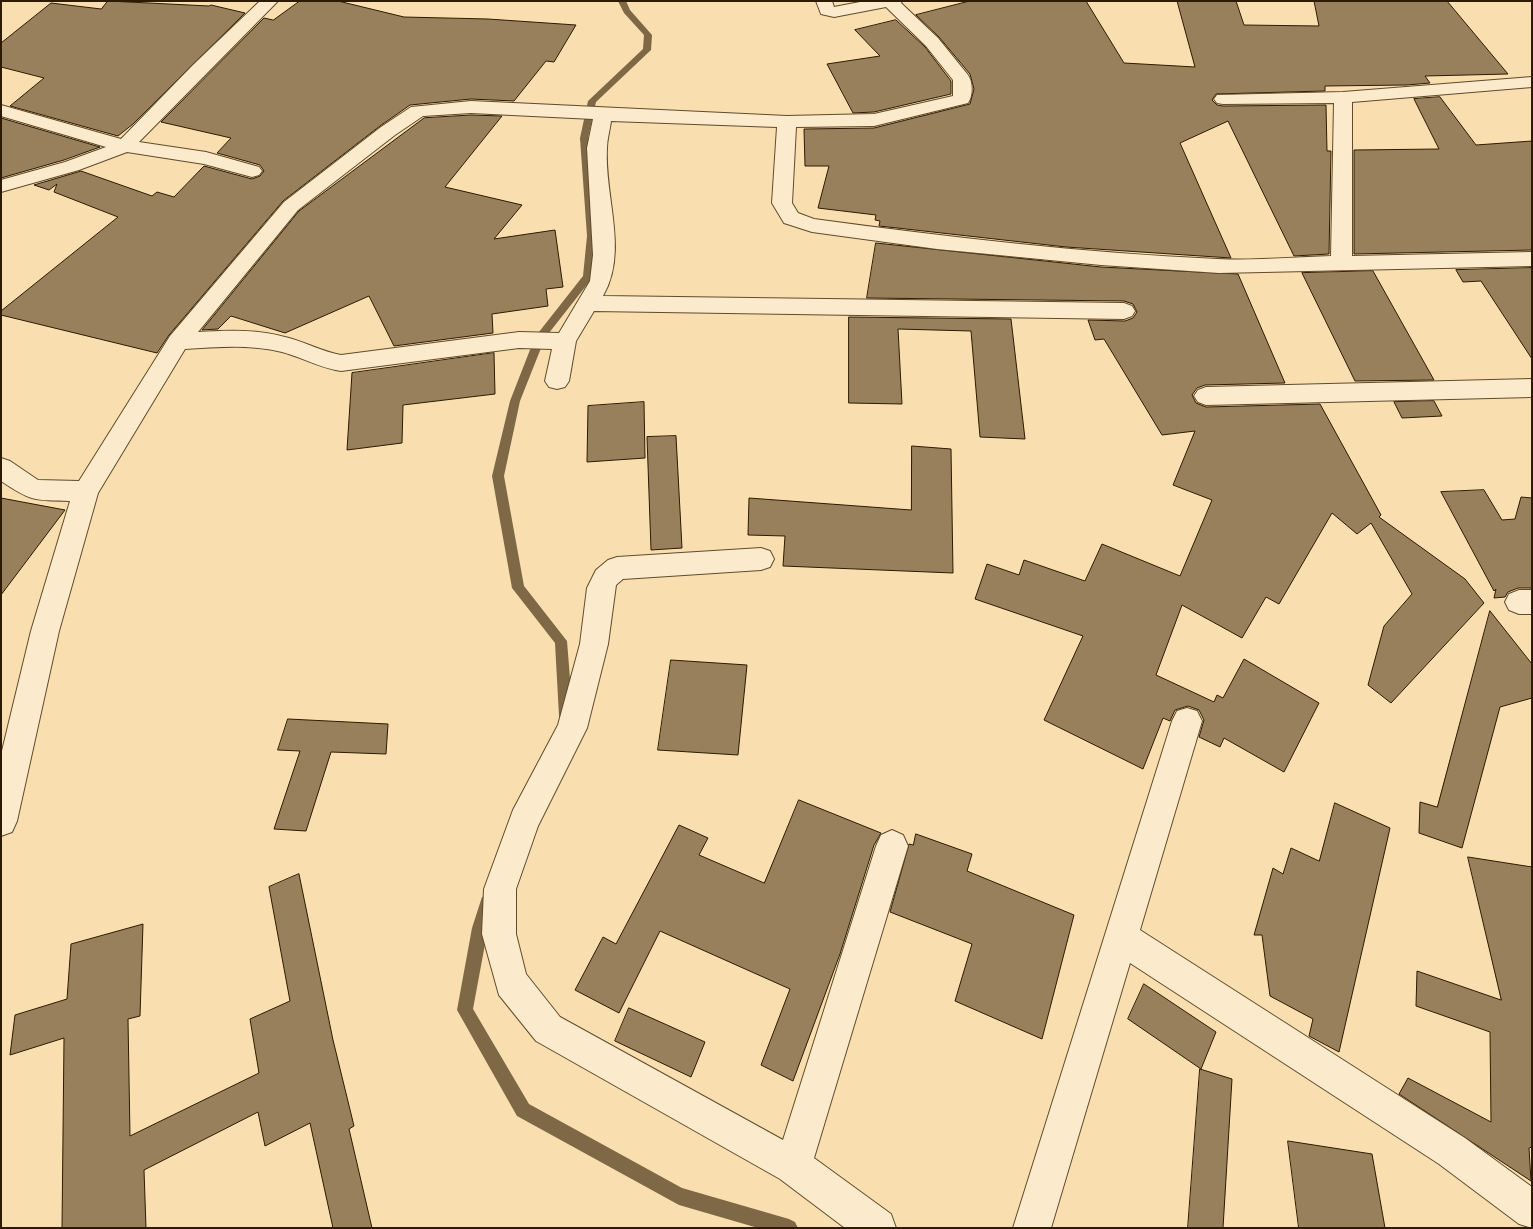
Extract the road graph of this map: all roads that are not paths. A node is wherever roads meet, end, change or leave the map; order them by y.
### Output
1 (270, 1) edge
2 (824, 1) edge
3 (892, 2) edge
4 (1532, 82) edge
5 (1344, 97) junction
6 (1223, 99) dead end
7 (1, 110) edge
8 (603, 115) junction
9 (787, 122) junction
10 (124, 146) junction
11 (252, 171) dead end
12 (1, 186) edge
13 (1532, 259) edge
14 (1341, 264) junction
15 (589, 303) junction
16 (1124, 311) dead end
17 (564, 341) junction
18 (178, 342) junction
19 (557, 382) dead end
20 (1532, 388) edge
21 (1206, 396) dead end
22 (1, 468) edge
23 (86, 491) junction
24 (761, 559) dead end
25 (1187, 721) dead end
26 (1, 821) edge
27 (892, 846) dead end
28 (1120, 937) junction
29 (792, 1166) junction
30 (1532, 1210) edge
31 (877, 1228) edge
32 (1032, 1228) edge

1 - 10 street
2 - 3 street
3 - 9 street
4 - 5 street
5 - 6 street
5 - 14 street
7 - 10 street
8 - 9 street
8 - 15 street
8 - 18 street
9 - 14 street
10 - 11 street
10 - 12 street
13 - 14 street
15 - 16 street
15 - 17 street
17 - 18 street
17 - 19 street
18 - 23 street
20 - 21 street
22 - 23 street
23 - 26 street
24 - 29 street
25 - 28 street
27 - 29 street
28 - 30 street
28 - 32 street
29 - 31 street

